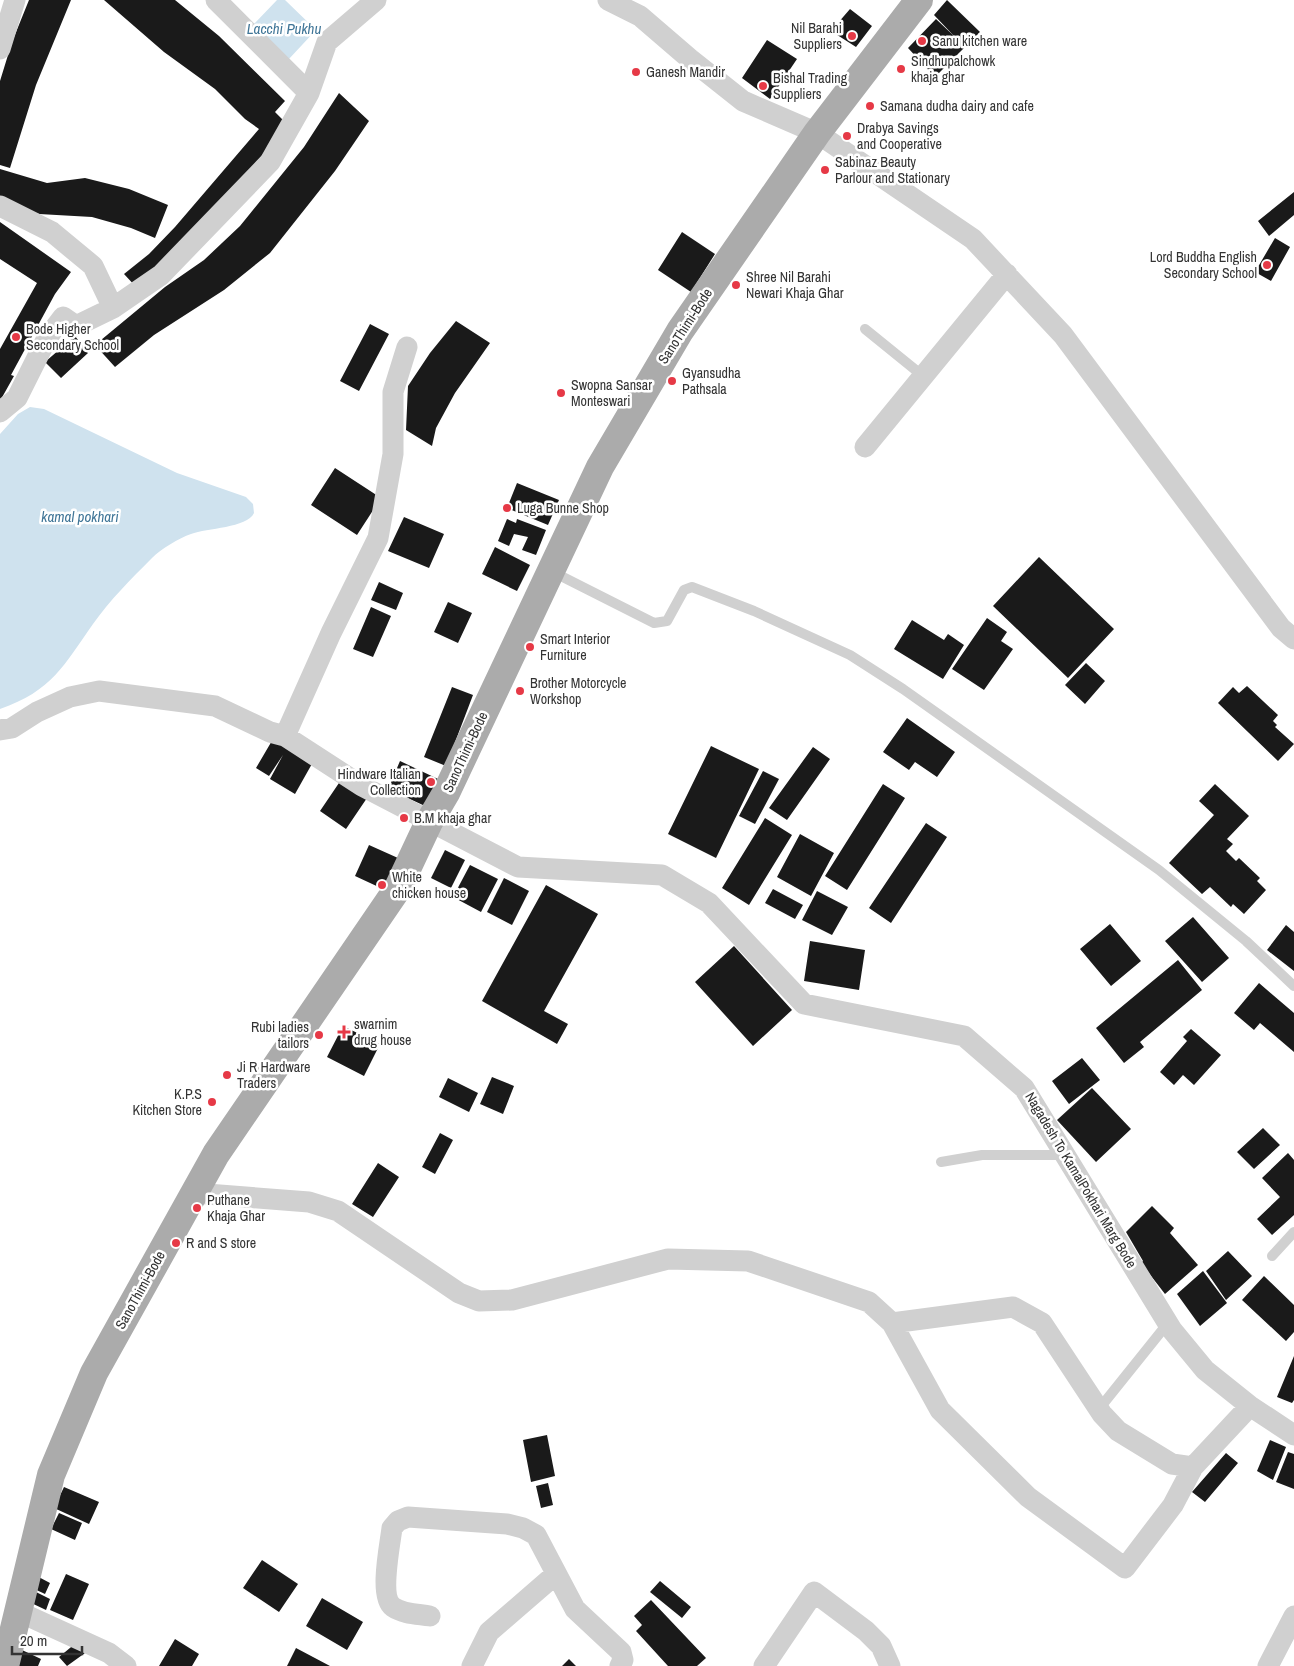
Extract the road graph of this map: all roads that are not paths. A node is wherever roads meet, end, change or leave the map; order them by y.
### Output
1 (15, 0) edge
2 (216, 0) edge
3 (376, 0) edge
4 (608, 0) edge
5 (919, 0) edge
6 (0, 49) edge
7 (309, 93) junction
8 (817, 132) junction
9 (0, 206) edge
10 (1007, 274) junction
11 (113, 308) junction
12 (865, 329) dead end
13 (407, 347) dead end
14 (923, 376) junction
15 (0, 412) edge
16 (865, 447) dead end
17 (550, 571) junction
18 (1294, 639) edge
19 (0, 730) edge
20 (286, 736) junction
21 (429, 822) junction
22 (1294, 986) edge
23 (1065, 1155) junction
24 (941, 1162) dead end
25 (194, 1193) junction
26 (1294, 1232) edge
27 (1272, 1256) dead end
28 (892, 1323) junction
29 (1168, 1324) junction
30 (1250, 1406) junction
31 (1098, 1409) junction
32 (1294, 1436) edge
33 (1193, 1467) junction
34 (556, 1574) junction
35 (17, 1610) junction
36 (430, 1616) dead end
37 (1294, 1616) edge
38 (5, 1666) edge
39 (126, 1666) edge
40 (472, 1666) edge
41 (620, 1666) edge
42 (764, 1666) edge
43 (890, 1666) edge
44 (1268, 1666) edge

1 - 6 street
2 - 7 street
3 - 7 street
4 - 8 street
5 - 8 main road, SanoThimi-Bode
7 - 11 street
8 - 10 street
8 - 17 main road, SanoThimi-Bode
9 - 11 street
10 - 14 street
10 - 18 street
11 - 15 street
12 - 14 lane
13 - 20 street
14 - 16 street
17 - 21 main road, SanoThimi-Bode
17 - 22 lane
19 - 20 street, Nagadesh To KamalPokhari Marg Bode
20 - 21 street, Nagadesh To KamalPokhari Marg Bode
21 - 23 street, Nagadesh To KamalPokhari Marg Bode
21 - 25 main road, SanoThimi-Bode
23 - 24 lane
23 - 29 street, Nagadesh To KamalPokhari Marg Bode
25 - 28 street
25 - 35 main road, SanoThimi-Bode
26 - 27 lane
28 - 31 street
28 - 33 street
29 - 30 street, Nagadesh To KamalPokhari Marg Bode
29 - 31 lane
30 - 32 street, Nagadesh To KamalPokhari Marg Bode
30 - 33 street
31 - 33 street
34 - 36 street
34 - 40 street
34 - 41 street
35 - 38 main road, SanoThimi-Bode
35 - 39 street
37 - 44 street
42 - 43 street

